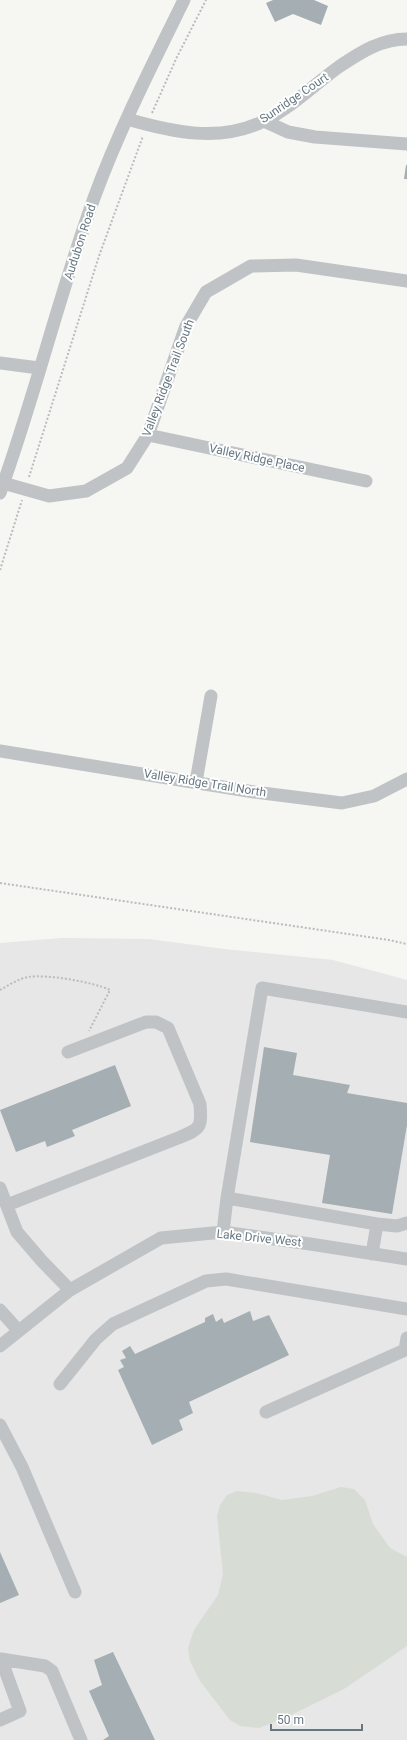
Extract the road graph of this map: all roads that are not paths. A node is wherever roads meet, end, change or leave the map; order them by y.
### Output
1 (184, 0) edge
2 (407, 40) edge
3 (127, 119) junction
4 (264, 121) junction
5 (407, 144) edge
6 (407, 281) edge
7 (0, 363) edge
8 (39, 368) junction
9 (148, 435) junction
10 (366, 481) dead end
11 (2, 488) edge
12 (211, 696) dead end
13 (0, 751) edge
14 (407, 779) edge
15 (196, 782) junction
16 (407, 1012) edge
17 (68, 1052) dead end
18 (0, 1188) edge
19 (227, 1198) junction
20 (7, 1205) junction
21 (407, 1223) edge
22 (377, 1224) junction
23 (223, 1232) junction
24 (372, 1254) junction
25 (407, 1259) edge
26 (70, 1290) junction
27 (407, 1309) edge
28 (0, 1310) edge
29 (18, 1330) junction
30 (407, 1338) edge
31 (0, 1346) edge
32 (60, 1384) dead end
33 (266, 1412) dead end
34 (0, 1425) edge
35 (75, 1592) dead end
36 (1, 1661) edge
37 (0, 1720) edge
38 (81, 1740) edge

1 - 3 street, Audubon Road
2 - 4 street, Sunridge Court
3 - 4 street, Sunridge Court
3 - 8 street, Audubon Road
4 - 5 street
6 - 9 street, Valley Ridge Trail South
7 - 8 street
8 - 11 street, Audubon Road
9 - 10 street, Valley Ridge Place
9 - 11 street, Valley Ridge Trail South
12 - 15 street
13 - 15 street, Valley Ridge Trail North
14 - 15 street, Valley Ridge Trail North
16 - 19 street
17 - 20 street
18 - 20 street
19 - 22 street
19 - 23 street
20 - 26 street
21 - 22 street
22 - 24 street
23 - 24 street, Lake Drive West
23 - 26 street, Lake Drive West
24 - 25 street, Lake Drive West
26 - 29 street, Lake Drive West
27 - 32 street
28 - 29 street
29 - 31 street, Lake Drive West
30 - 33 street
34 - 35 street
36 - 37 street
36 - 38 street

